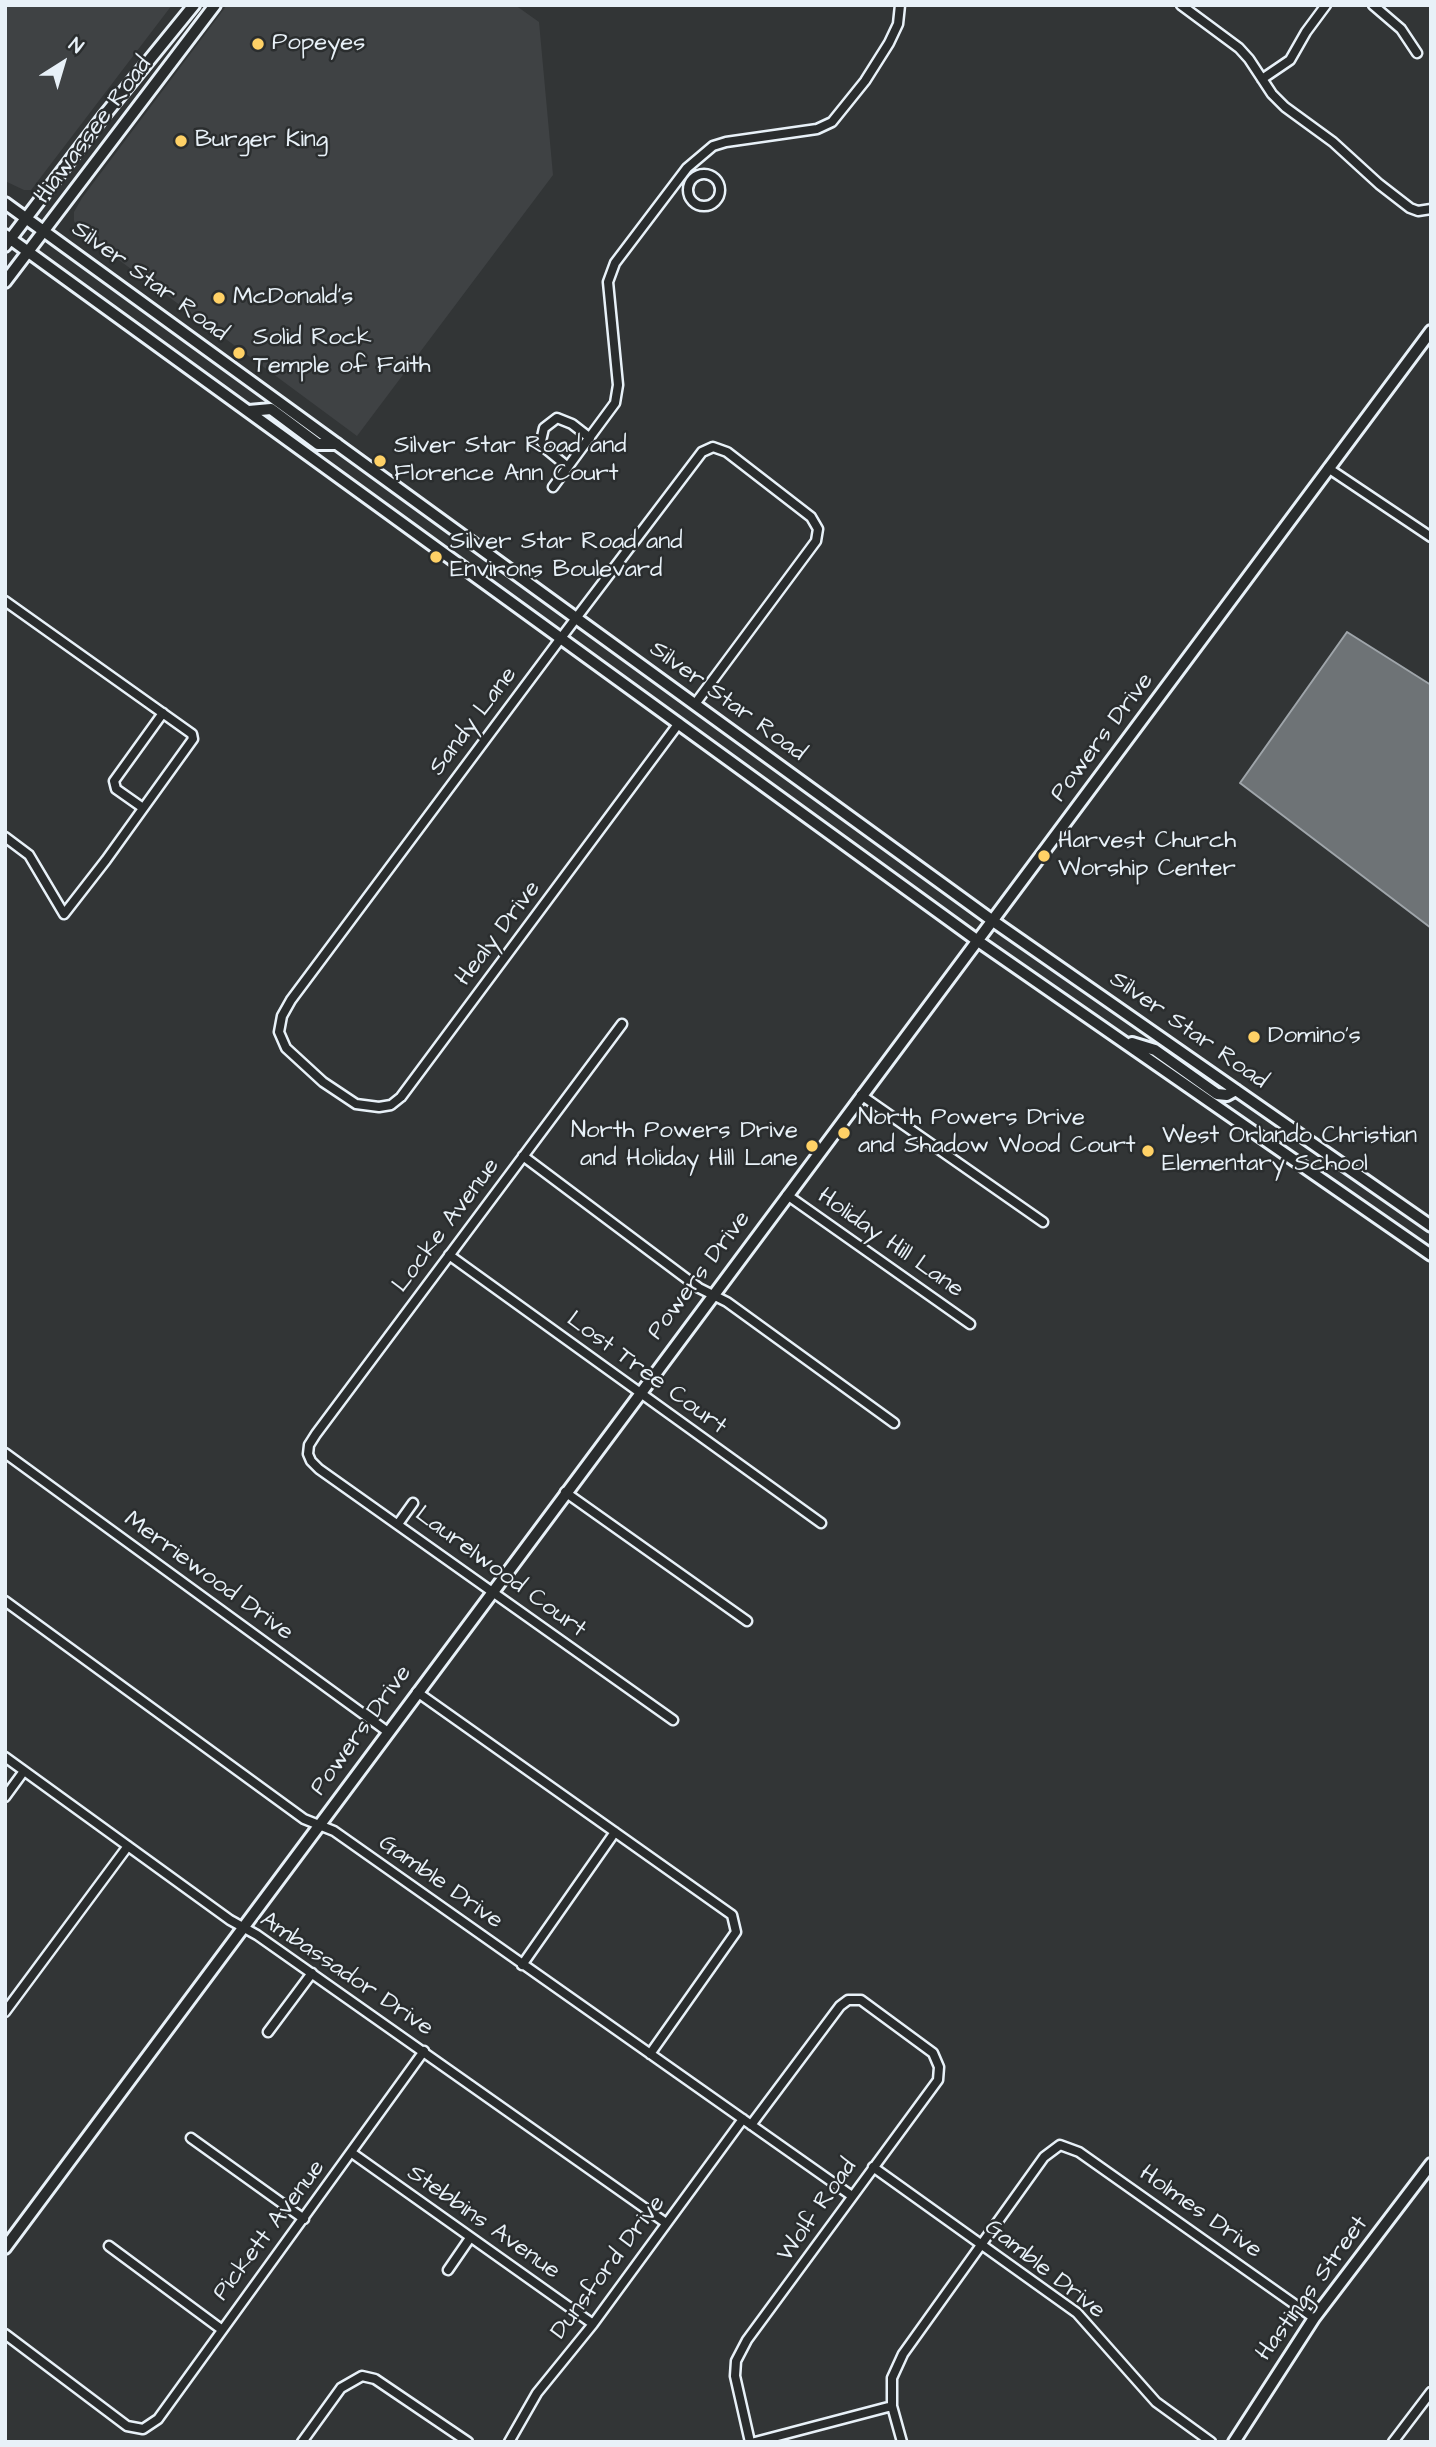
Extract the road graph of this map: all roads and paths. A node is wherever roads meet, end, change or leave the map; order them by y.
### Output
1 (194, 5) edge
2 (215, 5) edge
3 (900, 5) edge
4 (1181, 5) edge
5 (1326, 5) edge
6 (1373, 5) edge
7 (1417, 53) dead end
8 (1262, 79) junction
9 (681, 175) junction
10 (690, 182) junction
11 (5, 202) edge
12 (1431, 209) edge
13 (27, 219) junction
14 (44, 232) junction
15 (7, 240) edge
16 (29, 252) junction
17 (5, 282) edge
18 (1431, 331) edge
19 (249, 411) junction
20 (590, 438) junction
21 (337, 444) junction
22 (568, 467) junction
23 (1328, 468) junction
24 (553, 487) dead end
25 (1431, 537) edge
26 (5, 601) edge
27 (576, 618) junction
28 (561, 638) junction
29 (695, 704) junction
30 (163, 713) junction
31 (680, 723) junction
32 (143, 808) junction
33 (5, 837) edge
34 (993, 921) junction
35 (978, 941) junction
36 (622, 1024) dead end
37 (1119, 1039) junction
38 (323, 1082) joint
39 (1236, 1090) junction
40 (861, 1095) junction
41 (523, 1156) junction
42 (787, 1195) junction
43 (1043, 1222) dead end
44 (1431, 1226) edge
45 (449, 1255) junction
46 (1431, 1255) edge
47 (712, 1295) junction
48 (970, 1324) dead end
49 (639, 1393) junction
50 (894, 1423) dead end
51 (5, 1453) edge
52 (308, 1454) joint
53 (565, 1492) junction
54 (412, 1503) dead end
55 (821, 1523) dead end
56 (398, 1524) junction
57 (492, 1591) junction
58 (5, 1601) edge
59 (747, 1621) dead end
60 (417, 1692) junction
61 (673, 1720) dead end
62 (388, 1732) junction
63 (5, 1757) edge
64 (24, 1770) junction
65 (5, 1797) edge
66 (319, 1825) junction
67 (615, 1832) junction
68 (128, 1846) junction
69 (243, 1928) junction
70 (522, 1965) junction
71 (312, 1973) junction
72 (5, 2012) edge
73 (895, 2025) joint
74 (268, 2032) dead end
75 (424, 2052) junction
76 (650, 2054) junction
77 (747, 2122) junction
78 (191, 2138) dead end
79 (352, 2153) junction
80 (1431, 2164) edge
81 (873, 2167) junction
82 (852, 2196) junction
83 (304, 2219) junction
84 (666, 2223) junction
85 (470, 2238) junction
86 (982, 2245) junction
87 (109, 2246) dead end
88 (5, 2248) edge
89 (448, 2270) dead end
90 (1314, 2318) junction
91 (593, 2323) junction
92 (221, 2329) junction
93 (5, 2334) edge
94 (1431, 2392) edge
95 (892, 2406) junction
96 (303, 2442) edge
97 (468, 2442) edge
98 (509, 2442) edge
99 (752, 2442) edge
100 (902, 2442) edge
101 (1211, 2442) edge
102 (1234, 2442) edge
103 (1393, 2442) edge

1 - 13 main road, Hiawassee Road
2 - 14 main road, Hiawassee Road
3 - 9 street
4 - 8 street
5 - 8 street
6 - 7 street
8 - 12 street
9 - 10 street
9 - 20 street
10 - 10 street
11 - 13 main road, Silver Star Road
13 - 14 main road, Silver Star Road
13 - 15 main road, Hiawassee Road
14 - 16 main road, Hiawassee Road
14 - 21 main road, Silver Star Road
15 - 16 main road, Silver Star Road
16 - 17 main road, Hiawassee Road
16 - 19 main road, Silver Star Road
18 - 23 main road, Powers Drive
19 - 21 main road
19 - 28 main road, Silver Star Road
20 - 22 street
20 - 22 street
21 - 27 main road, Silver Star Road
22 - 24 street
23 - 25 street
23 - 34 main road, Powers Drive
26 - 30 street
27 - 28 street, Sandy Lane
27 - 29 main road, Silver Star Road
27 - 29 street, Sandy Lane
28 - 31 main road, Silver Star Road
28 - 38 street, Sandy Lane
29 - 34 main road, Silver Star Road
30 - 32 street
30 - 32 street
31 - 35 main road, Silver Star Road
31 - 38 street, Healy Drive
32 - 33 street
34 - 35 main road, Powers Drive
34 - 39 main road, Silver Star Road
35 - 37 main road, Silver Star Road
35 - 40 main road, Powers Drive
36 - 41 street, Locke Avenue
37 - 39 main road
37 - 46 main road, Silver Star Road
39 - 44 main road, Silver Star Road
40 - 42 main road, Powers Drive
40 - 43 street
41 - 45 street, Locke Avenue
41 - 47 street
42 - 47 main road, Powers Drive
42 - 48 street, Holiday Hill Lane
45 - 49 street, Lost Tree Court
45 - 52 street, Locke Avenue
47 - 49 main road, Powers Drive
47 - 50 street
49 - 53 main road, Powers Drive
49 - 55 street, Lost Tree Court
51 - 62 street, Merriewood Drive
52 - 56 street, Laurelwood Court
53 - 57 main road, Powers Drive
53 - 59 street
54 - 56 street
56 - 57 street, Laurelwood Court
57 - 60 main road, Powers Drive
57 - 61 street, Laurelwood Court
58 - 66 street, Gamble Drive
60 - 62 main road, Powers Drive
60 - 67 street
62 - 66 main road, Powers Drive
63 - 64 street, Ambassador Drive
64 - 65 street
64 - 68 street, Ambassador Drive
66 - 69 main road, Powers Drive
66 - 70 street, Gamble Drive
67 - 70 street
67 - 76 street
68 - 69 street, Ambassador Drive
68 - 72 street
69 - 71 street, Ambassador Drive
69 - 88 main road, Powers Drive
70 - 76 street, Gamble Drive
71 - 74 street
71 - 75 street, Ambassador Drive
73 - 77 street, Dunsford Drive
73 - 81 street, Wolf Road
75 - 79 street, Pickett Avenue
75 - 84 street, Ambassador Drive
76 - 77 street, Gamble Drive
77 - 82 street, Gamble Drive
77 - 84 street, Dunsford Drive
78 - 83 street
79 - 83 street, Pickett Avenue
79 - 85 street, Stebbins Avenue
80 - 90 main road, Hastings Street
81 - 82 street, Wolf Road
81 - 86 street, Gamble Drive
82 - 99 street, Wolf Road
83 - 92 street, Pickett Avenue
84 - 91 street, Dunsford Drive
85 - 89 street
85 - 91 street, Stebbins Avenue
86 - 90 street, Holmes Drive
86 - 95 street
86 - 101 street, Gamble Drive
87 - 92 street
90 - 102 main road, Hastings Street
91 - 98 street, Dunsford Drive
92 - 93 street, Pickett Avenue
94 - 103 street
95 - 99 street
95 - 100 street
96 - 97 street

